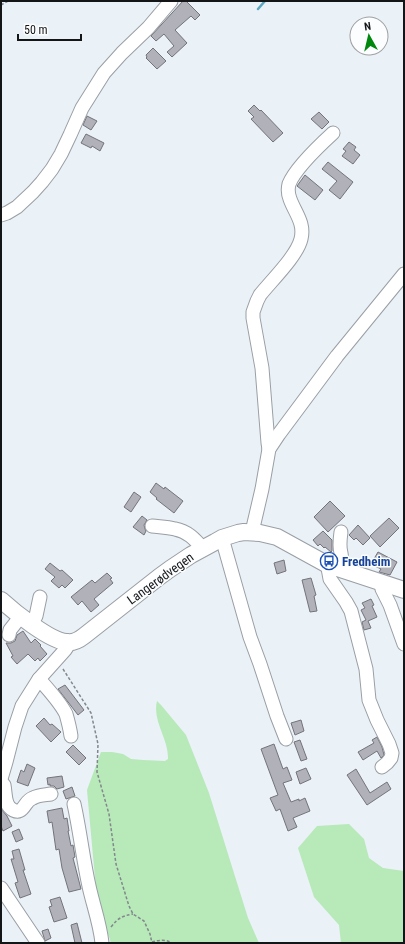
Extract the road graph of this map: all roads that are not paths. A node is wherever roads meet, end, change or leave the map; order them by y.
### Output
1 (171, 1) edge
2 (333, 133) dead end
3 (1, 215) edge
4 (404, 274) edge
5 (269, 449) junction
6 (152, 526) dead end
7 (252, 532) junction
8 (340, 532) dead end
9 (222, 538) junction
10 (203, 549) junction
11 (335, 568) junction
12 (382, 583) junction
13 (404, 590) edge
14 (40, 597) dead end
15 (1, 600) edge
16 (26, 620) junction
17 (9, 635) dead end
18 (67, 642) junction
19 (404, 644) edge
20 (39, 679) junction
21 (71, 736) dead end
22 (286, 739) dead end
23 (4, 761) edge
24 (382, 766) dead end
25 (1, 779) edge
26 (1, 782) edge
27 (51, 794) dead end
28 (74, 804) dead end
29 (1, 888) edge
30 (38, 943) edge
31 (102, 943) edge

1 - 3 street
2 - 5 street
4 - 5 street
5 - 7 street
6 - 10 street
7 - 9 main road, Langerødvegen
7 - 11 main road, Langerødvegen
8 - 11 street
9 - 10 main road, Langerødvegen
9 - 22 street
10 - 18 main road, Langerødvegen
11 - 12 main road, Langerødvegen
11 - 24 street
12 - 13 main road, Langerødvegen
12 - 19 street
14 - 16 street
15 - 16 main road
16 - 17 street
16 - 18 main road
18 - 20 street
20 - 21 street
20 - 23 street
23 - 25 street
26 - 27 street
28 - 31 street
29 - 30 street

